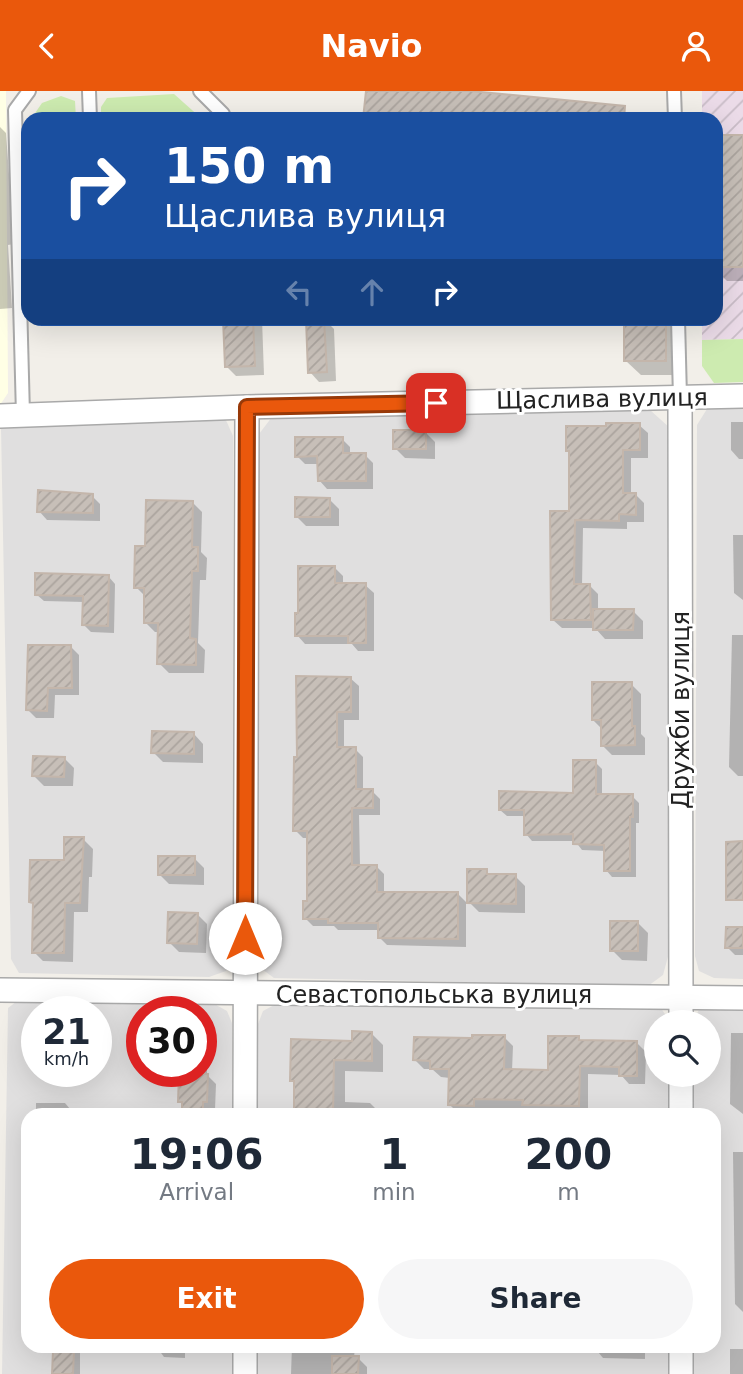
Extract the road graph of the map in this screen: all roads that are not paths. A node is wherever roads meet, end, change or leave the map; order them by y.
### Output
1 (29, 91) edge
2 (89, 91) edge
3 (200, 91) edge
4 (674, 91) edge
5 (90, 112) edge
6 (221, 112) edge
7 (675, 112) edge
8 (21, 207) edge
9 (23, 326) edge
10 (678, 326) edge
11 (743, 395) edge
12 (680, 398) junction
13 (247, 407) junction
14 (23, 415) junction
15 (0, 416) edge
16 (0, 990) edge
17 (245, 994) junction
18 (681, 997) junction
19 (743, 997) edge
20 (681, 1010) edge
21 (681, 1087) edge
22 (245, 1108) edge
23 (681, 1108) edge
24 (244, 1353) edge
25 (681, 1353) edge
26 (244, 1374) edge
27 (681, 1374) edge

1 - 8 lane
2 - 5 lane
3 - 6 lane
4 - 7 lane
9 - 14 lane
10 - 12 lane
11 - 12 street, Щаслива вулиця
12 - 13 street, Щаслива вулиця
12 - 18 street, Дружби вулиця
13 - 14 street, Щаслива вулиця
13 - 17 street
14 - 15 street, Щаслива вулиця
16 - 17 street, Севастопольська вулиця
17 - 18 street, Севастопольська вулиця
17 - 22 street
18 - 19 street, Севастопольська вулиця
18 - 20 street, Дружби вулиця
21 - 23 street
24 - 26 street
25 - 27 street

